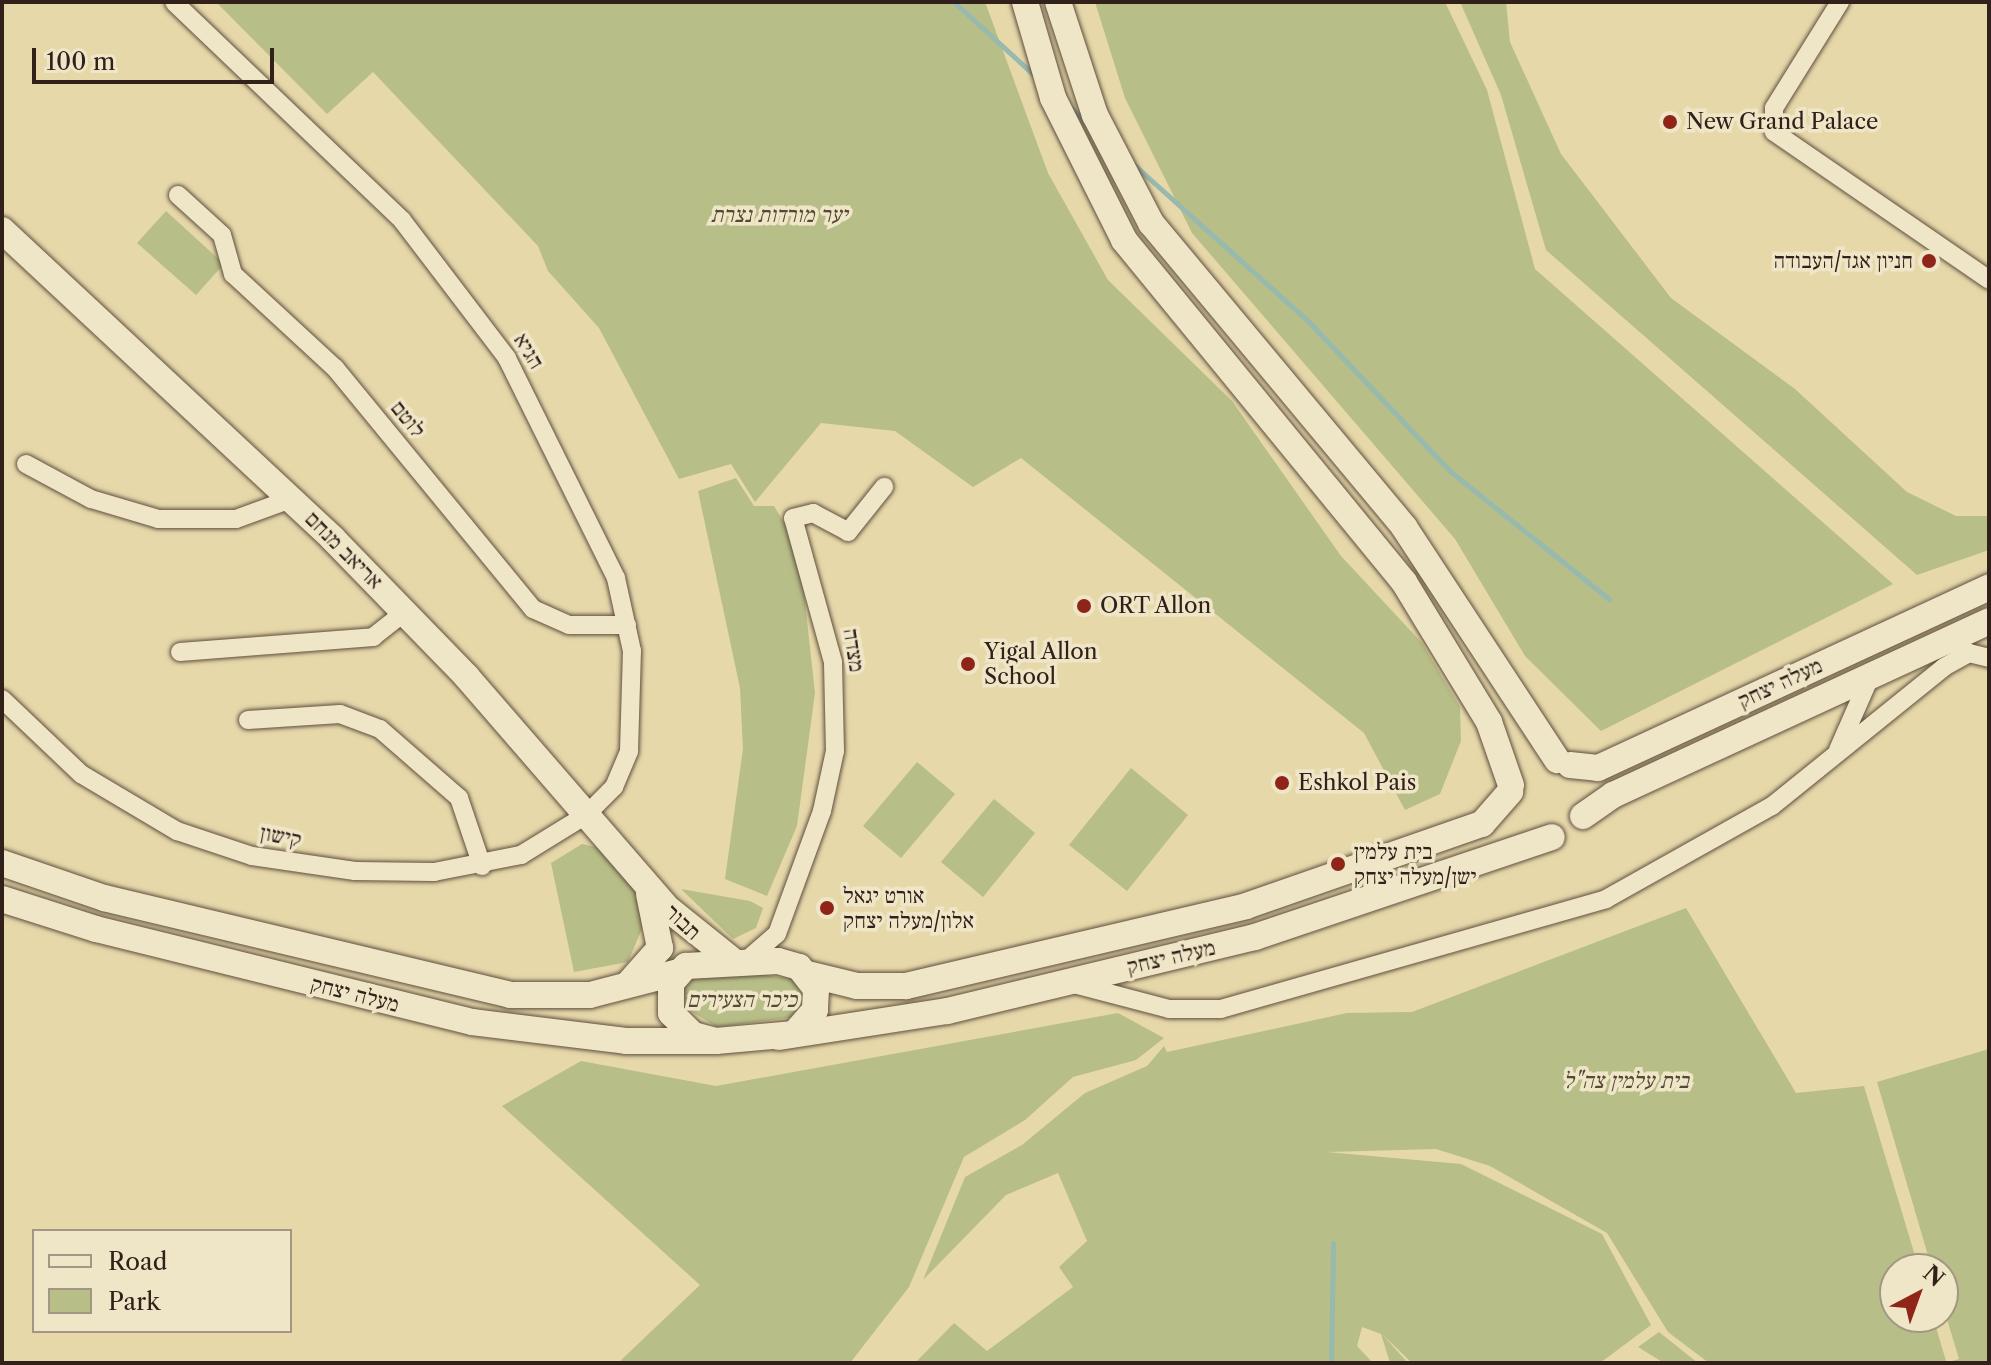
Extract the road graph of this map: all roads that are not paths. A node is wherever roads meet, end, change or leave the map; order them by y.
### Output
1 (174, 2) edge
2 (1025, 2) edge
3 (1058, 2) edge
4 (1840, 2) edge
5 (178, 195) dead end
6 (2, 230) edge
7 (1989, 280) edge
8 (26, 464) dead end
9 (884, 487) dead end
10 (291, 499) junction
11 (1989, 587) edge
12 (406, 611) junction
13 (1989, 621) edge
14 (627, 625) junction
15 (180, 652) dead end
16 (1989, 658) edge
17 (1871, 675) junction
18 (2, 699) edge
19 (248, 720) dead end
20 (1563, 762) junction
21 (1830, 762) junction
22 (1511, 789) junction
23 (586, 815) junction
24 (1583, 816) junction
25 (1552, 837) junction
26 (2, 863) edge
27 (482, 866) junction
28 (650, 888) junction
29 (2, 899) edge
30 (788, 908) junction
31 (740, 959) junction
32 (682, 969) junction
33 (804, 971) junction
34 (1064, 983) junction
35 (619, 990) junction
36 (779, 1037) junction
37 (716, 1041) junction

1 - 14 street, הגיא
2 - 22 main road
3 - 20 main road
4 - 7 street
5 - 14 street, לוטם
6 - 10 main road, אריאב מנחם
8 - 10 street
9 - 30 street, מצדה
10 - 12 main road, אריאב מנחם
11 - 20 main road, מעלה יצחק
12 - 15 street
12 - 23 main road, אריאב מנחם
13 - 17 main road, מעלה יצחק
14 - 23 street, הגיא
16 - 21 street
17 - 21 street
17 - 24 main road, מעלה יצחק
18 - 27 street, קישון
19 - 27 street
20 - 22 main road
20 - 24 main road
21 - 34 street
22 - 25 main road
22 - 33 main road, מעלה יצחק
23 - 27 street, קישון
23 - 28 main road, אריאב מנחם
24 - 25 main road
25 - 34 main road, מעלה יצחק
26 - 35 main road, מעלה יצחק
28 - 31 main road, תבור
28 - 32 main road, תבור
28 - 35 main road
29 - 37 main road, מעלה יצחק
30 - 31 street, מצדה
30 - 33 street, מצדה
31 - 32 main road, מעלה יצחק
31 - 33 main road, מעלה יצחק
32 - 35 main road, מעלה יצחק
32 - 37 main road
33 - 36 main road
34 - 36 main road, מעלה יצחק
36 - 37 main road, מעלה יצחק

